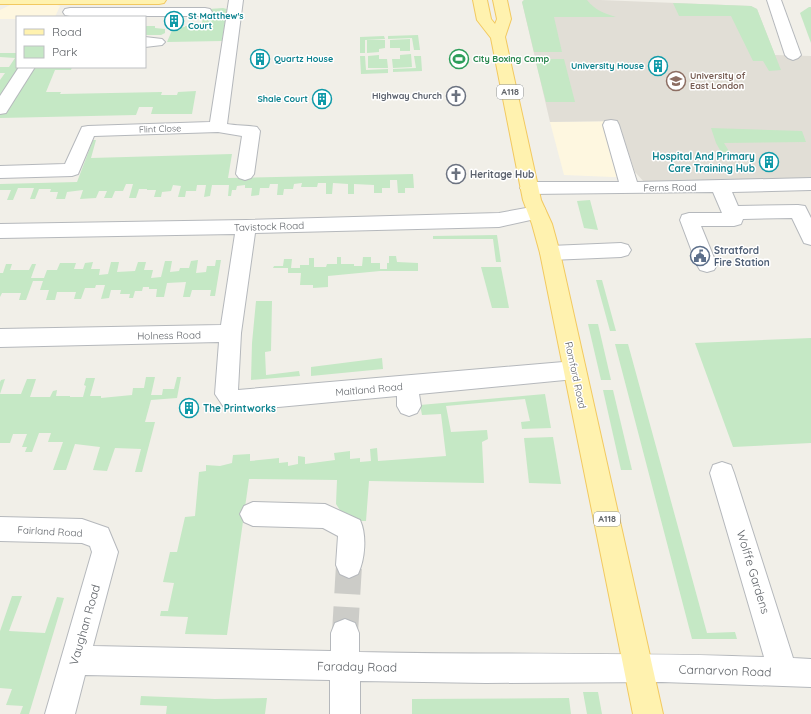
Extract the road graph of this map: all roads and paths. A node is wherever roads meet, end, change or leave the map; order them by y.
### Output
1 (0, 0) edge
2 (42, 0) edge
3 (152, 0) edge
4 (159, 0) edge
5 (236, 0) edge
6 (480, 0) edge
7 (500, 0) edge
8 (774, 0) edge
9 (68, 9) edge
10 (205, 12) dead end
11 (498, 38) junction
12 (793, 56) dead end
13 (26, 68) edge
14 (0, 109) edge
15 (611, 125) dead end
16 (218, 127) junction
17 (0, 172) edge
18 (245, 174) dead end
19 (811, 184) edge
20 (720, 186) junction
21 (529, 188) junction
22 (630, 188) junction
23 (537, 212) junction
24 (732, 213) junction
25 (246, 227) junction
26 (0, 231) edge
27 (811, 238) edge
28 (621, 250) dead end
29 (550, 253) junction
30 (707, 265) dead end
31 (230, 333) junction
32 (0, 338) edge
33 (575, 370) junction
34 (722, 473) dead end
35 (253, 514) dead end
36 (0, 529) edge
37 (99, 537) joint
38 (350, 565) tunnel mouth
39 (345, 633) tunnel mouth
40 (75, 660) junction
41 (346, 667) junction
42 (639, 669) junction
43 (783, 672) junction
44 (811, 674) edge
45 (60, 714) edge
46 (345, 714) edge
47 (648, 714) edge

1 - 2 main road
2 - 9 main road
3 - 4 main road
3 - 9 main road
5 - 16 street
6 - 11 main road, Romford Road / A118
7 - 11 main road, Romford Road / A118
8 - 12 street
9 - 10 street
11 - 21 main road, Romford Road / A118
13 - 14 street
15 - 22 street
16 - 17 street, Flint Close
16 - 18 street
19 - 20 street, Ferns Road
20 - 22 street, Ferns Road
20 - 24 street
21 - 22 street, Ferns Road
21 - 23 main road, Romford Road / A118
23 - 25 street, Tavistock Road
23 - 29 main road, Romford Road / A118
24 - 27 street
24 - 30 street
25 - 26 street, Tavistock Road
25 - 31 street
28 - 29 street
29 - 33 main road, Romford Road / A118
31 - 32 street, Holness Road
31 - 33 street, Maitland Road
33 - 42 main road, Romford Road / A118
34 - 43 street, Wolffe Gardens
35 - 38 street
36 - 37 street, Fairland Road
37 - 40 street, Vaughan Road
39 - 41 street
40 - 41 street, Faraday Road
40 - 45 street, Vaughan Road
41 - 42 street, Faraday Road
41 - 46 street
42 - 43 street, Carnarvon Road
42 - 47 main road, Romford Road / A118
43 - 44 street, Carnarvon Road

